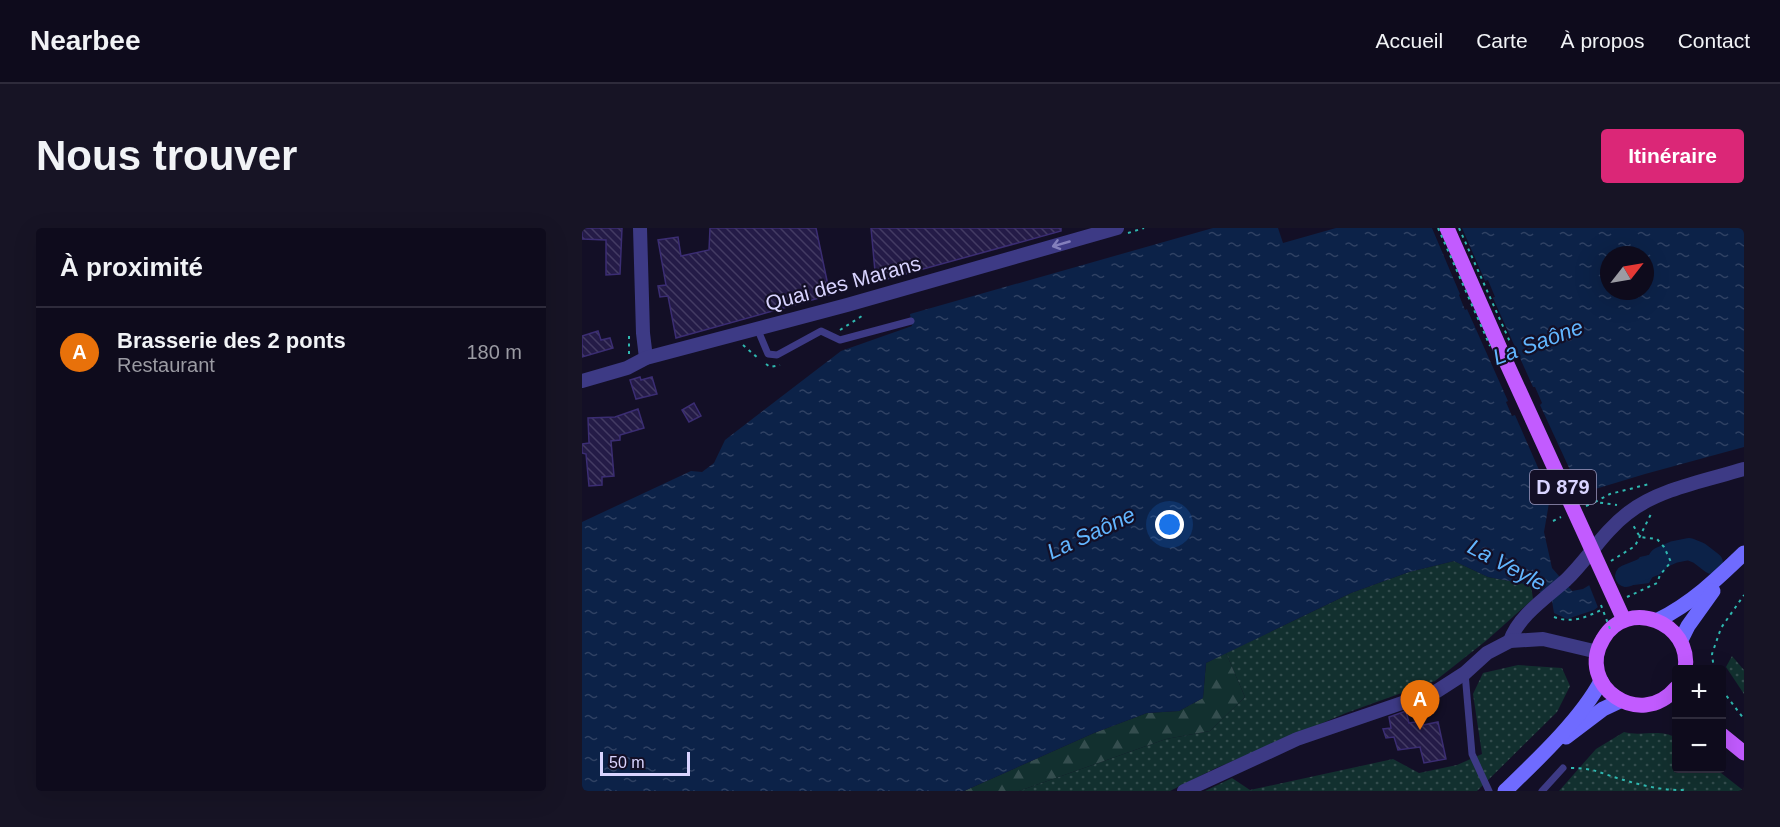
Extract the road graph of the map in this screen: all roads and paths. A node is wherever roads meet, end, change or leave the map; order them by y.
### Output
1 (640, 228) edge
2 (1144, 228) edge
3 (1447, 228) edge
4 (1119, 231) edge
5 (864, 307) junction
6 (911, 321) dead end
7 (757, 328) junction
8 (829, 336) junction
9 (741, 343) dead end
10 (646, 358) junction
11 (787, 361) dead end
12 (582, 381) edge
13 (1744, 469) edge
14 (1649, 484) dead end
15 (1654, 498) junction
16 (1595, 502) dead end
17 (1664, 548) dead end
18 (1740, 557) edge
19 (1670, 559) dead end
20 (1603, 567) dead end
21 (1744, 595) edge
22 (1624, 620) junction
23 (1658, 620) junction
24 (1677, 635) junction
25 (1510, 640) junction
26 (1598, 652) junction
27 (1685, 665) edge
28 (1713, 665) edge
29 (1465, 674) junction
30 (1601, 681) junction
31 (1672, 693) edge
32 (1726, 695) edge
33 (1620, 701) junction
34 (1659, 702) junction
35 (1672, 704) edge
36 (1744, 719) edge
37 (1726, 738) edge
38 (1744, 753) edge
39 (1538, 759) junction
40 (1563, 768) joint
41 (1687, 790) edge
42 (1184, 791) edge
43 (1489, 791) edge
44 (1505, 791) edge
45 (1542, 791) edge

1 - 10 street
2 - 4 path
3 - 22 main road, D 879, bridge
4 -> 5 street, Quai des Marans
5 - 7 street, Quai des Marans
5 - 8 path
6 - 8 lane
7 - 8 lane
7 - 10 street, Quai des Marans
9 - 11 path
10 - 12 street, Quai des Marans
13 - 15 street
14 - 16 path
15 - 20 path
15 - 25 street
17 - 19 path
18 - 23 main road
18 - 24 main road
21 - 28 path
22 - 23 main road
22 - 26 main road
23 - 24 main road
24 - 27 main road
25 - 26 street
25 - 29 street
26 - 30 main road
29 - 42 street
29 - 43 lane
30 - 33 main road
30 - 39 main road
31 - 34 main road
32 - 36 path
33 - 34 main road
33 - 39 main road
34 - 35 main road
37 - 38 main road
39 - 44 main road
40 - 41 path
40 - 45 lane

